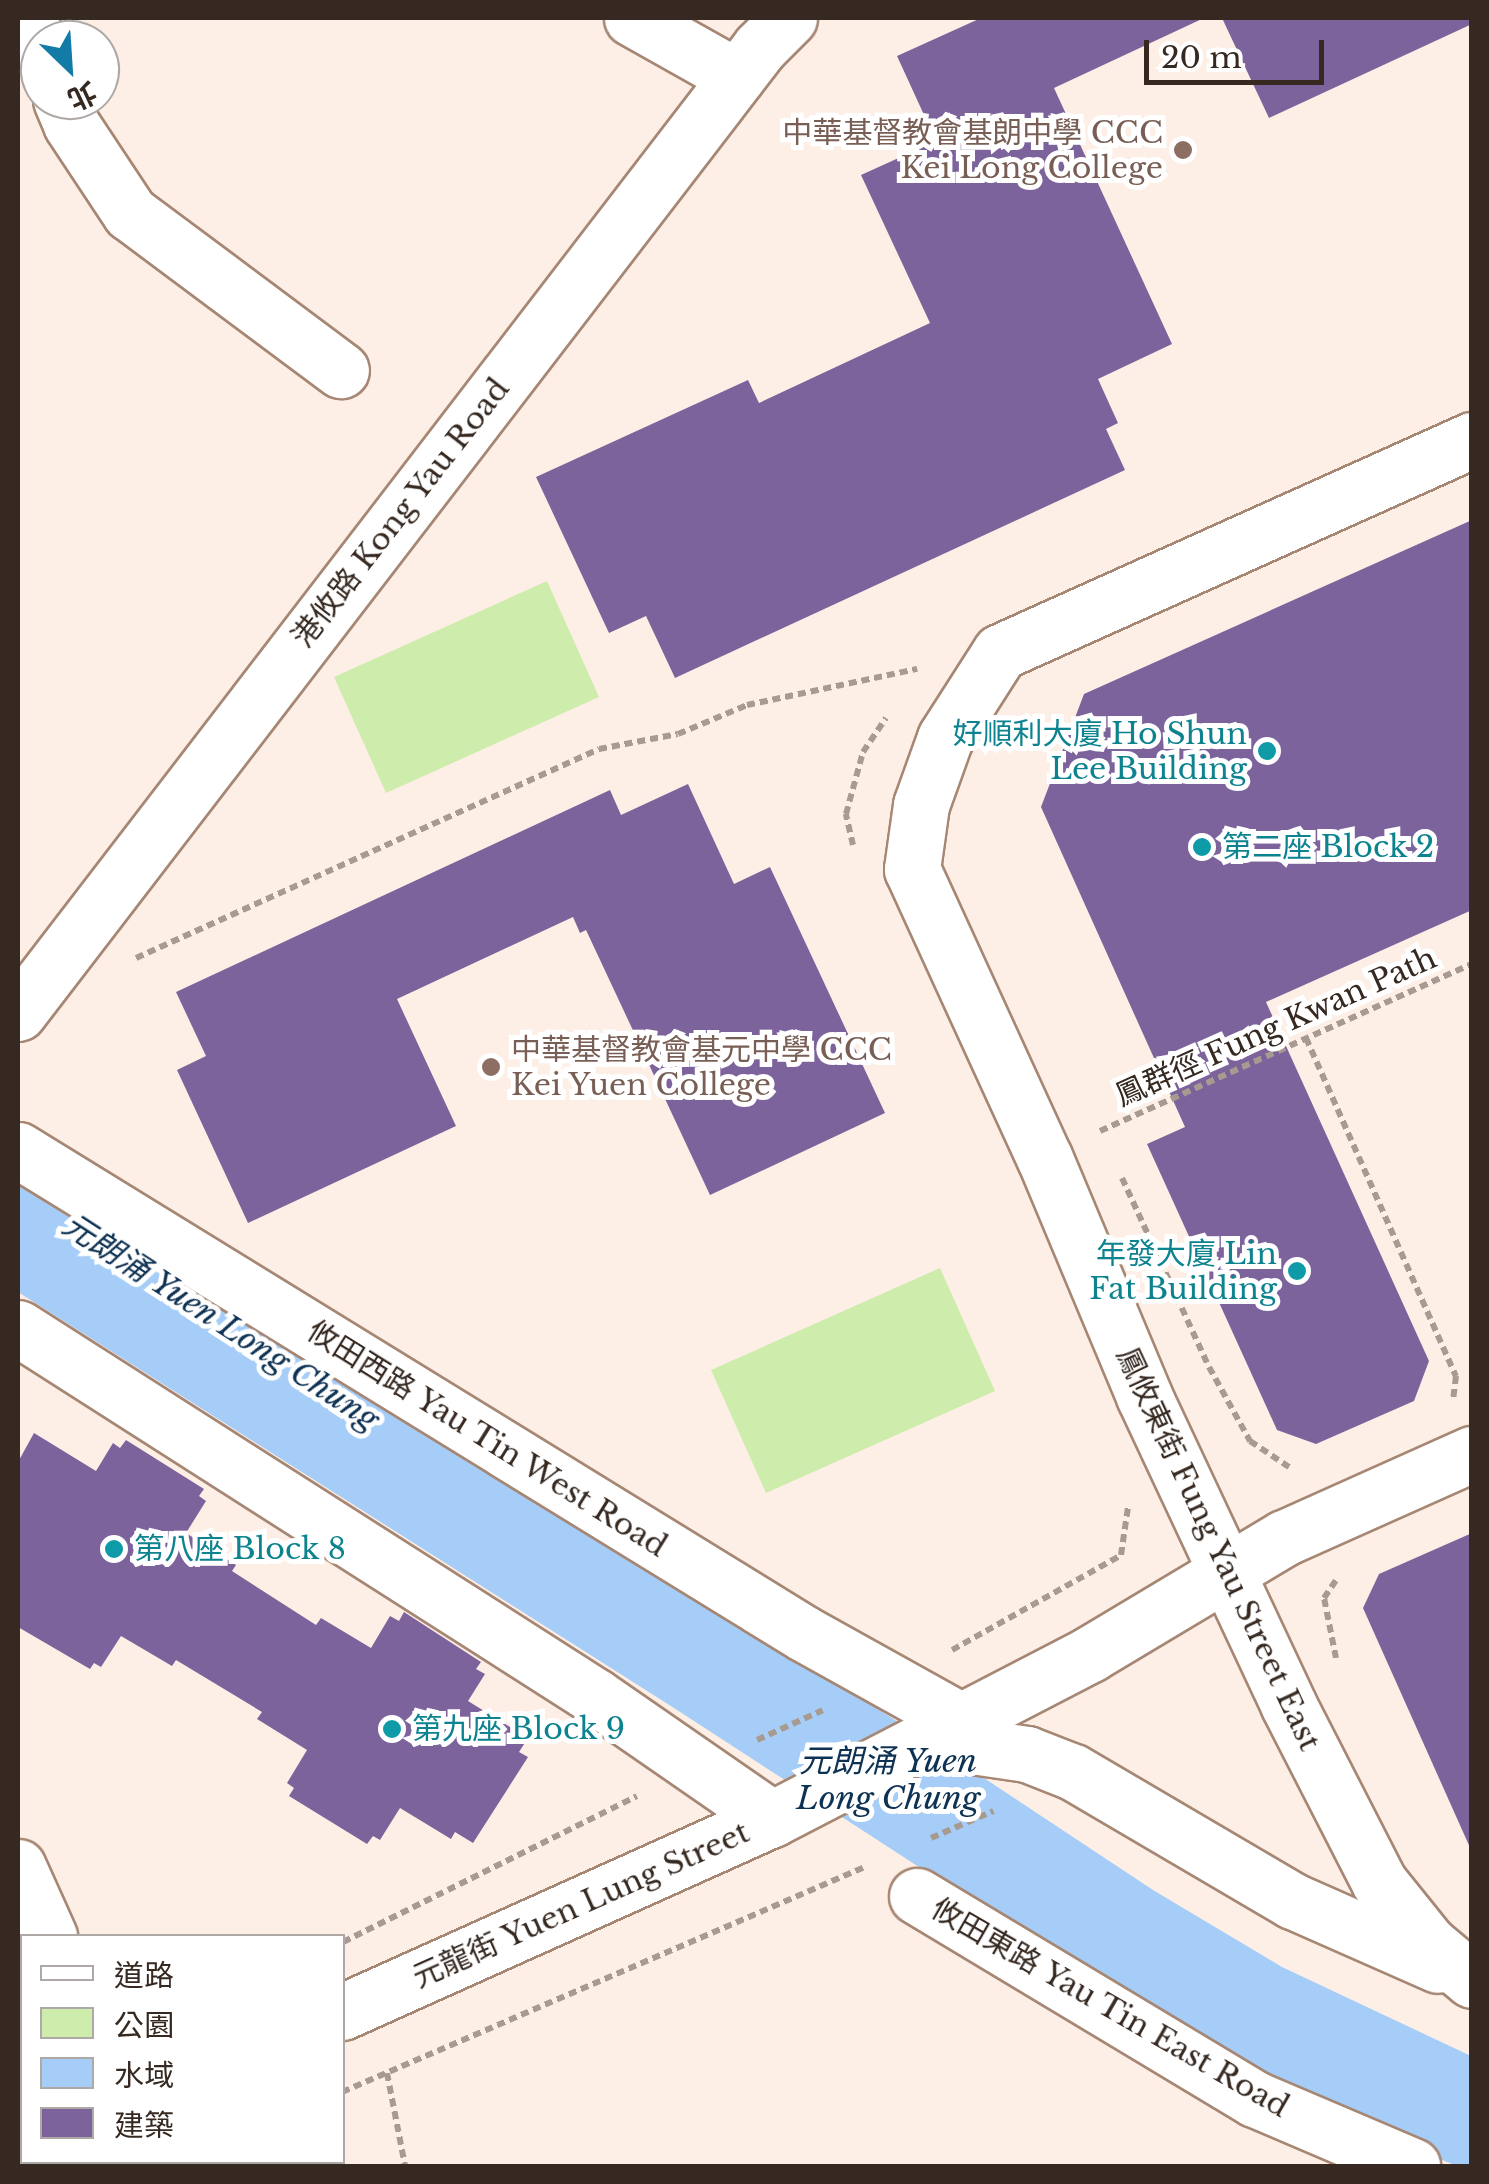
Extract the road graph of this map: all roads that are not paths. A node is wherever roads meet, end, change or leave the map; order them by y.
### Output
1 (632, 18) edge
2 (757, 40) edge
3 (68, 120) edge
4 (342, 370) dead end
5 (1472, 440) edge
6 (18, 1012) edge
7 (18, 1150) edge
8 (18, 1328) edge
9 (1462, 1430) edge
10 (1226, 1572) junction
11 (943, 1730) junction
12 (792, 1808) junction
13 (18, 1866) edge
14 (903, 1868) road end
15 (48, 1934) edge
16 (1470, 1979) edge
17 (345, 2011) edge
18 (1412, 2166) edge

1 - 2 street
2 - 6 street, 港攸路 Kong Yau Road
3 - 4 street
5 - 10 street, 鳳攸東街 Fung Yau Street East
7 - 11 street, 攸田西路 Yau Tin West Road
8 - 12 street
9 - 10 street, 元龍街 Yuen Lung Street
10 - 11 street, 元龍街 Yuen Lung Street
10 - 16 street, 鳳攸東街 Fung Yau Street East
11 - 12 street, 元龍街 Yuen Lung Street
11 - 16 street
12 - 17 street, 元龍街 Yuen Lung Street
13 - 15 street
14 - 18 street, 攸田東路 Yau Tin East Road

